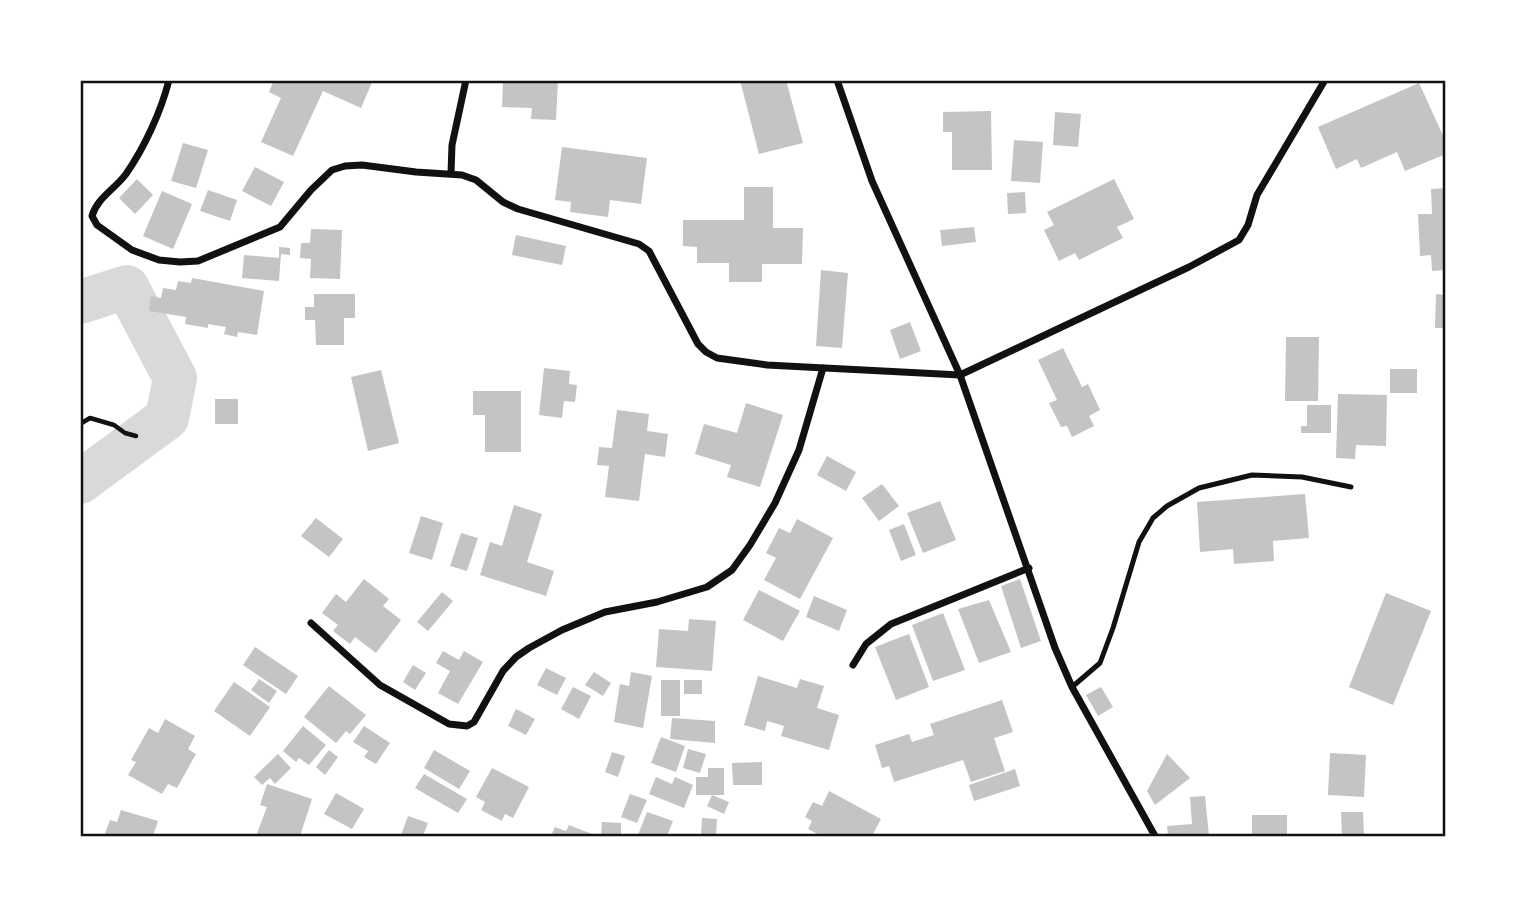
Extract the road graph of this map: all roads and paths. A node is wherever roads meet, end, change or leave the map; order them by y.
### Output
1 (169, 80) edge
2 (466, 80) edge
3 (838, 80) edge
4 (1325, 80) edge
5 (451, 173) junction
6 (823, 368) junction
7 (960, 375) junction
8 (80, 424) edge
9 (136, 436) dead end
10 (1351, 487) dead end
11 (1029, 568) junction
12 (311, 623) dead end
13 (853, 665) dead end
14 (1072, 687) junction
15 (1155, 836) edge

1 - 5 street
2 - 5 street
3 - 7 street
4 - 7 street
5 - 6 street
6 - 7 street
6 - 12 street
7 - 11 street
8 - 9 path
10 - 14 lane
11 - 13 street
11 - 14 street
14 - 15 street

